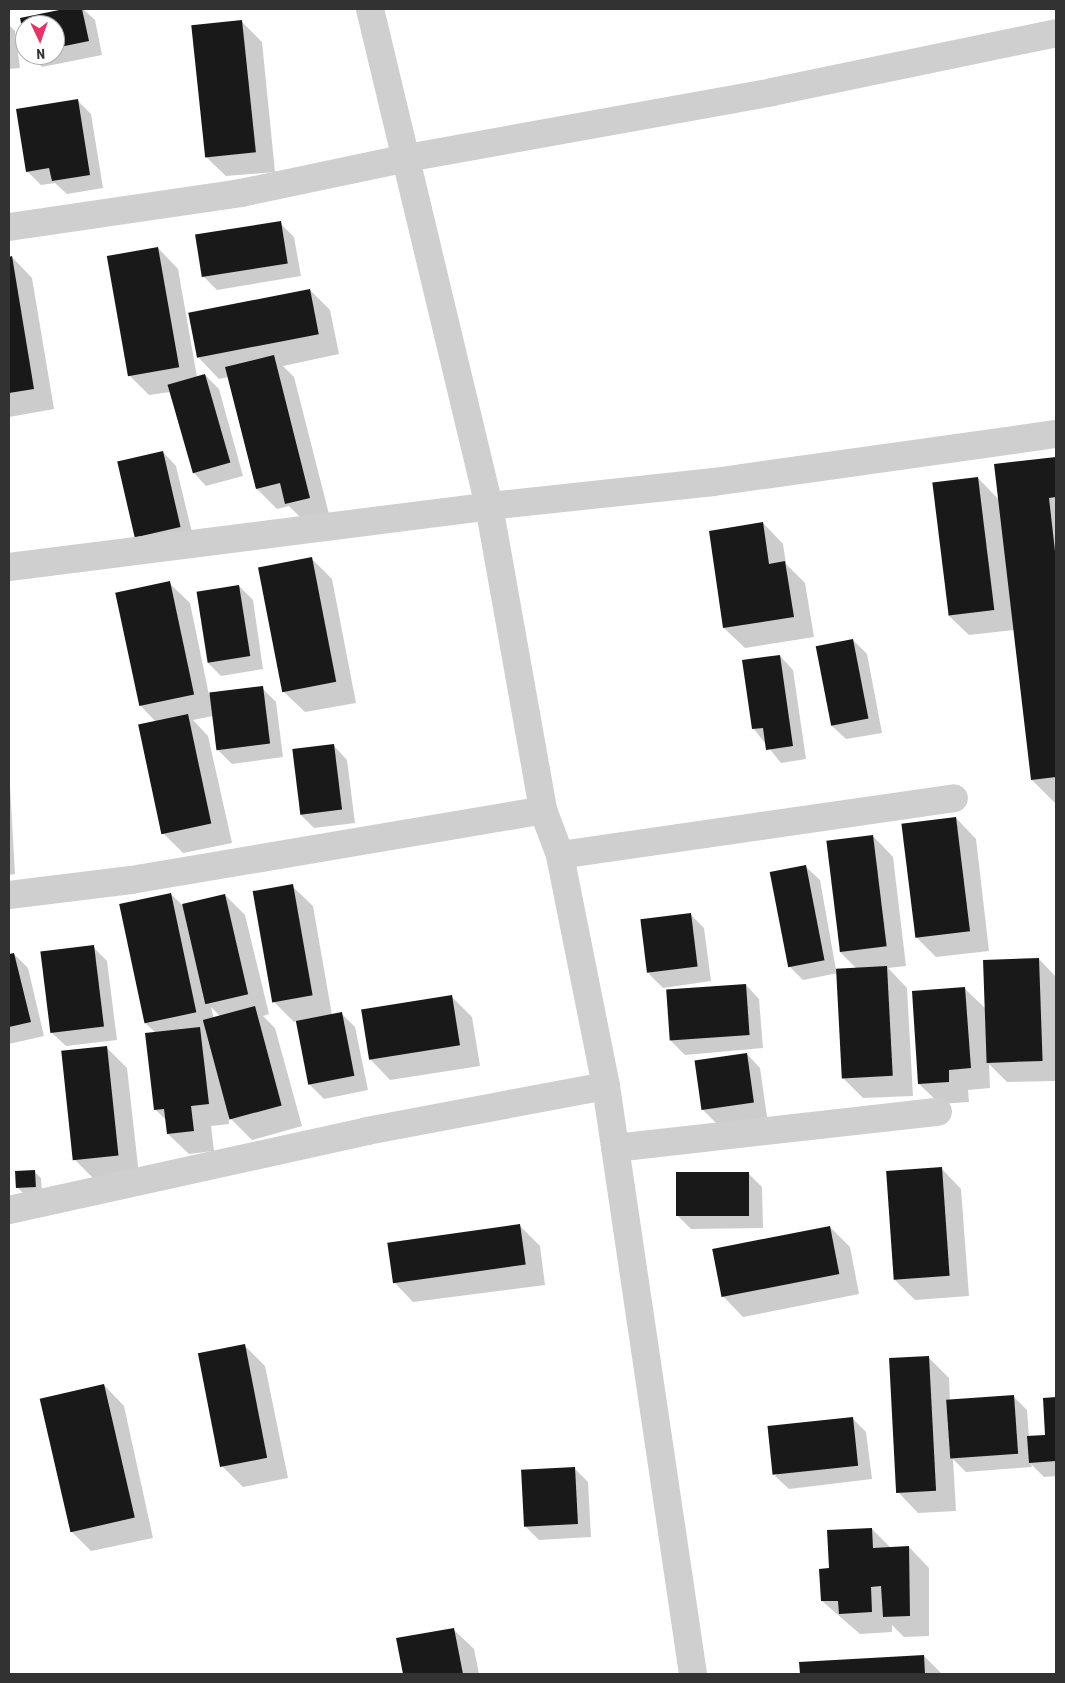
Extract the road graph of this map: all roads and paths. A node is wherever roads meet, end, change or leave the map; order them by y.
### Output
1 (370, 9) edge
2 (1056, 33) edge
3 (407, 158) junction
4 (9, 227) edge
5 (1056, 434) edge
6 (489, 506) junction
7 (9, 567) edge
8 (954, 798) dead end
9 (543, 810) junction
10 (560, 855) junction
11 (9, 895) edge
12 (606, 1086) junction
13 (938, 1112) dead end
14 (615, 1148) junction
15 (9, 1210) edge
16 (692, 1674) edge

1 - 3 street
2 - 3 street
3 - 4 street
3 - 6 street
5 - 6 street
6 - 7 street
6 - 9 street
8 - 10 street
9 - 10 street
9 - 11 street
10 - 12 street
12 - 14 street
12 - 15 street
13 - 14 street
14 - 16 street

